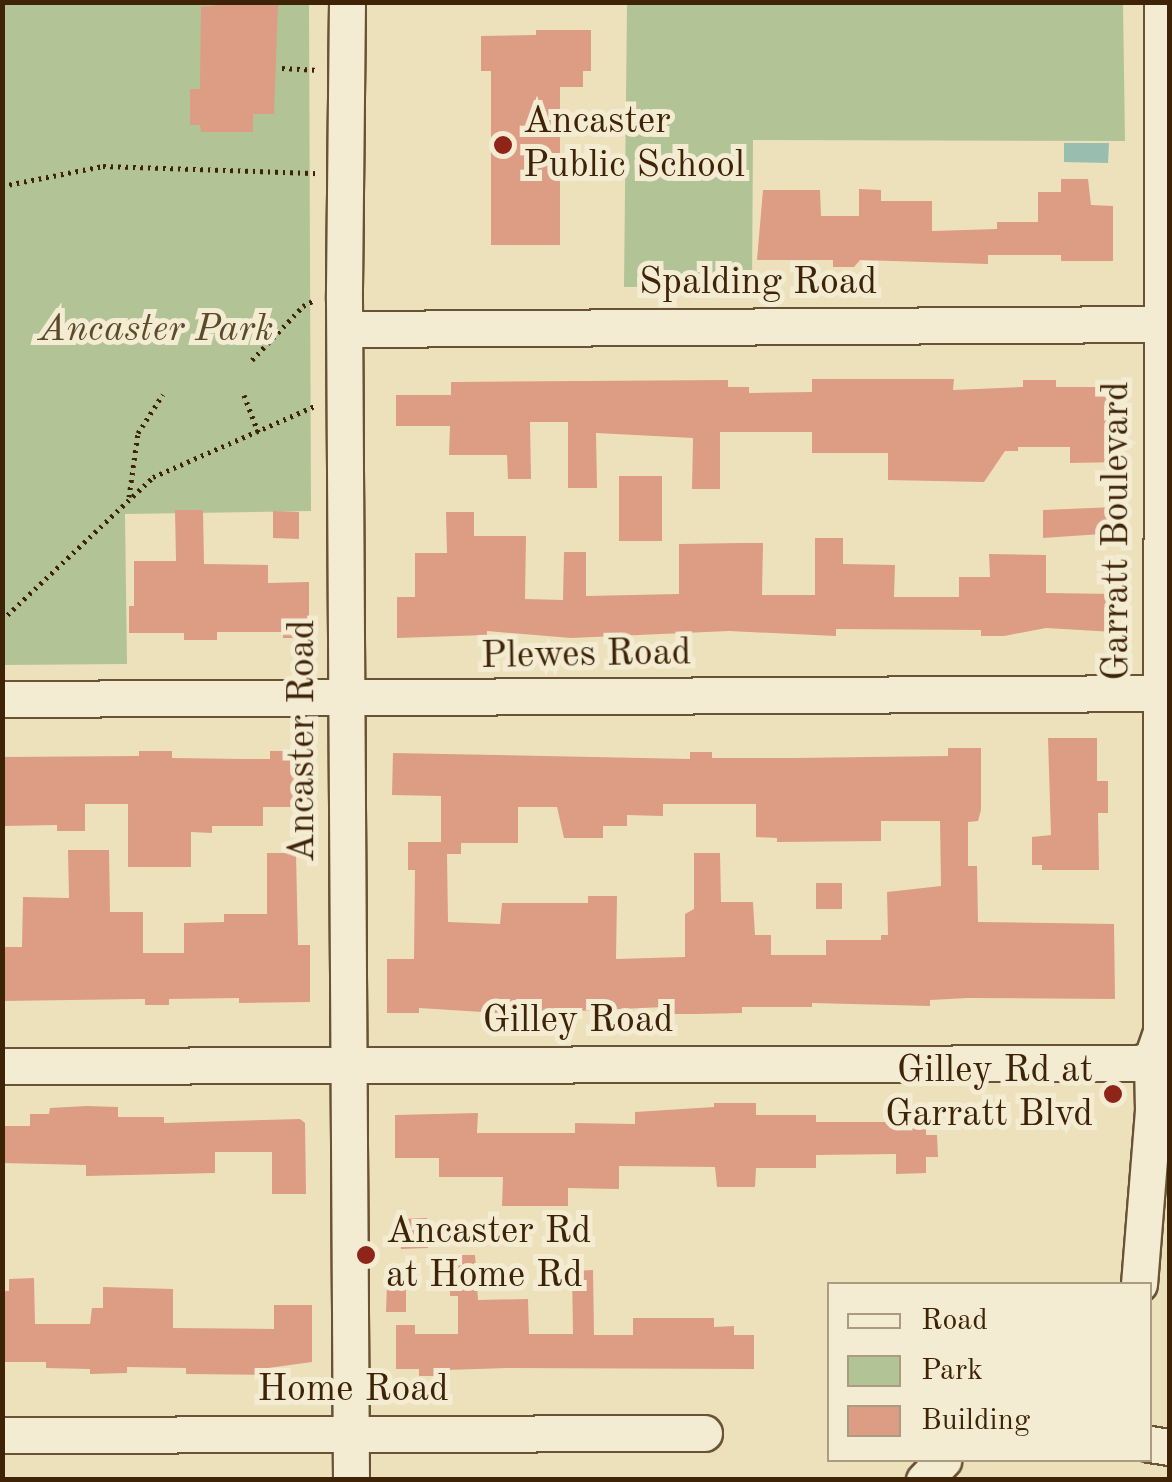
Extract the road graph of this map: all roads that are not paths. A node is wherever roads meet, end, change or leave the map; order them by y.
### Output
1 (347, 2) edge
2 (1162, 2) edge
3 (345, 315) junction
4 (1164, 325) edge
5 (1166, 693) edge
6 (2, 698) edge
7 (346, 698) junction
8 (1152, 1058) junction
9 (349, 1065) junction
10 (2, 1066) edge
11 (1139, 1282) edge
12 (352, 1433) junction
13 (704, 1433) dead end
14 (2, 1435) edge
15 (352, 1480) edge

1 - 3 street, Ancaster Road
2 - 4 street, Garratt Boulevard
3 - 4 street, Spalding Road
3 - 7 street, Ancaster Road
4 - 5 street, Garratt Boulevard
5 - 7 street, Plewes Road
5 - 8 street, Garratt Boulevard
6 - 7 street, Plewes Road
7 - 9 street, Ancaster Road
8 - 9 street, Gilley Road
8 - 11 street, Garratt Boulevard
9 - 10 street, Gilley Road
9 - 12 street, Ancaster Road
12 - 13 street, Home Road
12 - 14 street, Home Road
12 - 15 street, Ancaster Road

